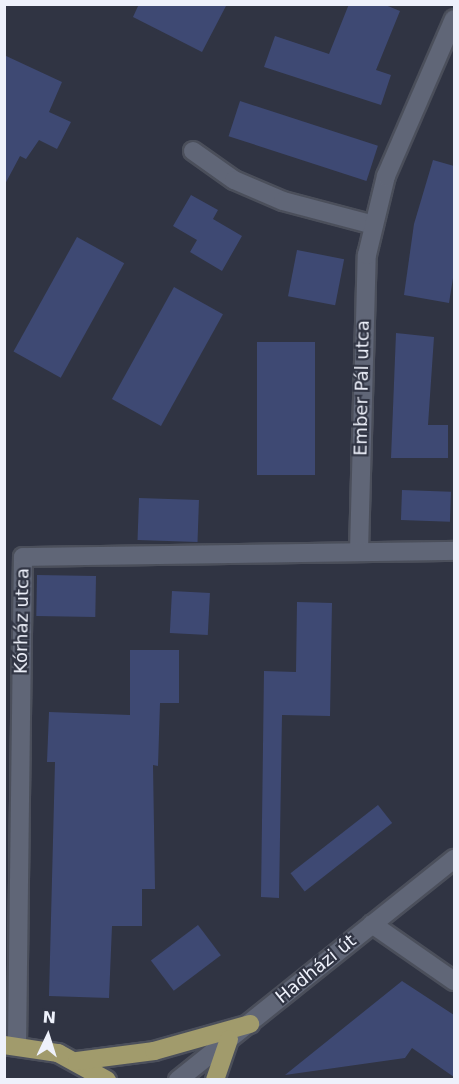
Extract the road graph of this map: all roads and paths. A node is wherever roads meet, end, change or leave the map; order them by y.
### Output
1 (454, 19) edge
2 (193, 150) dead end
3 (374, 225) junction
4 (359, 551) junction
5 (454, 551) edge
6 (454, 859) edge
7 (372, 924) junction
8 (454, 981) edge
9 (249, 1024) junction
10 (229, 1039) junction
11 (11, 1045) edge
12 (77, 1061) junction
13 (107, 1080) edge
14 (178, 1080) edge
15 (214, 1080) edge

1 - 3 street, Ember Pál utca
2 - 3 street
3 - 4 street, Ember Pál utca
4 - 5 street, Kórház utca
4 - 11 street, Kórház utca
6 - 7 street, Hadházi út
7 - 8 street
7 - 9 street, Hadházi út
9 - 10 street, Hadházi út
9 - 12 main road
10 - 14 street, Hadházi út
10 - 15 main road
11 - 12 main road
12 - 13 main road

